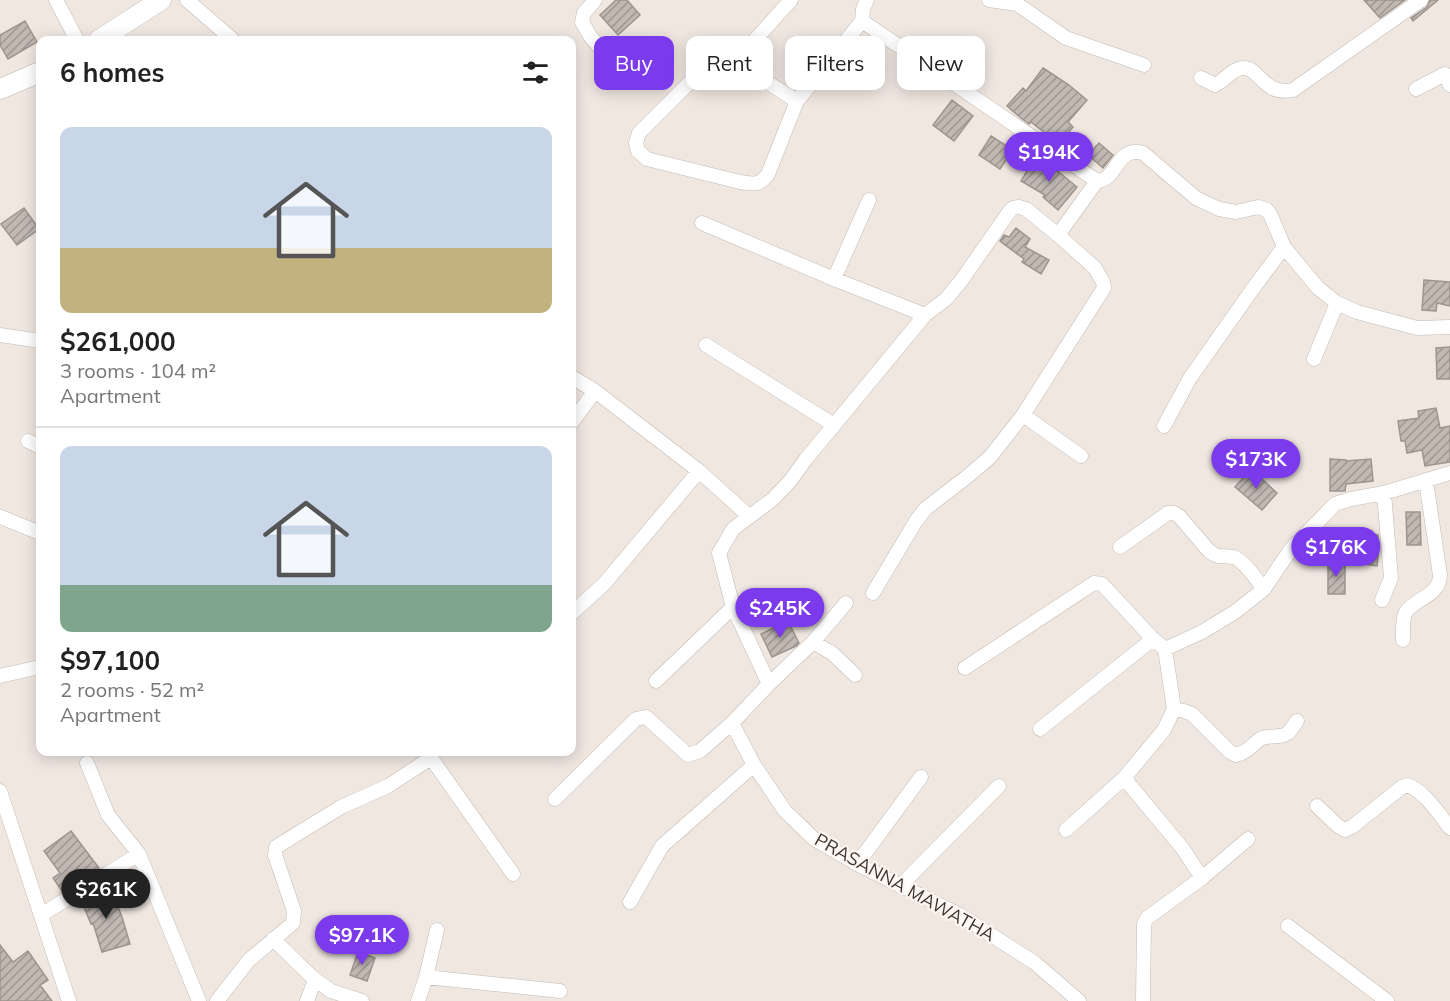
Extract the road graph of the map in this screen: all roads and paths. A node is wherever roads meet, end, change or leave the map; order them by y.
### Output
1 (56, 0) edge
2 (161, 0) edge
3 (187, 0) edge
4 (595, 0) edge
5 (791, 0) edge
6 (867, 0) edge
7 (989, 0) edge
8 (1421, 0) edge
9 (1018, 2) edge
10 (862, 21) junction
11 (74, 36) edge
12 (105, 36) edge
13 (228, 36) edge
14 (758, 36) edge
15 (594, 41) edge
16 (1144, 65) dead end
17 (36, 74) edge
18 (1201, 78) dead end
19 (1450, 85) edge
20 (686, 86) edge
21 (773, 86) edge
22 (0, 89) edge
23 (1416, 89) dead end
24 (797, 101) junction
25 (1097, 181) junction
26 (869, 200) dead end
27 (702, 223) dead end
28 (1058, 235) junction
29 (1284, 247) junction
30 (834, 279) junction
31 (1337, 303) junction
32 (925, 315) junction
33 (1450, 327) edge
34 (0, 335) edge
35 (36, 336) edge
36 (706, 345) dead end
37 (1314, 359) dead end
38 (576, 379) edge
39 (595, 391) junction
40 (1023, 415) junction
41 (576, 417) edge
42 (834, 425) junction
43 (1164, 426) dead end
44 (1081, 456) dead end
45 (699, 471) junction
46 (1450, 473) edge
47 (1426, 481) junction
48 (1384, 493) junction
49 (749, 516) junction
50 (2, 517) dead end
51 (36, 531) edge
52 (1120, 547) dead end
53 (1264, 589) junction
54 (873, 593) dead end
55 (1382, 600) dead end
56 (846, 603) dead end
57 (733, 607) junction
58 (576, 609) edge
59 (1153, 639) junction
60 (1403, 640) dead end
61 (813, 642) junction
62 (1165, 649) junction
63 (36, 668) edge
64 (965, 668) dead end
65 (855, 675) dead end
66 (0, 676) edge
67 (656, 681) dead end
68 (769, 684) junction
69 (1174, 709) junction
70 (1297, 721) dead end
71 (732, 723) junction
72 (1040, 729) dead end
73 (429, 756) edge
74 (431, 756) edge
75 (87, 763) dead end
76 (754, 765) junction
77 (921, 777) dead end
78 (1124, 778) junction
79 (999, 786) dead end
80 (0, 791) edge
81 (555, 799) dead end
82 (1317, 806) dead end
83 (1450, 828) edge
84 (1066, 830) dead end
85 (1248, 839) dead end
86 (139, 854) junction
87 (857, 864) junction
88 (513, 874) dead end
89 (1202, 878) junction
90 (900, 886) junction
91 (630, 902) dead end
92 (41, 915) junction
93 (1288, 926) dead end
94 (437, 930) dead end
95 (273, 939) junction
96 (426, 977) junction
97 (315, 980) junction
98 (560, 991) dead end
99 (69, 1001) edge
100 (199, 1001) edge
101 (217, 1001) edge
102 (307, 1001) edge
103 (363, 1001) edge
104 (418, 1001) edge
105 (1079, 1001) edge
106 (1143, 1001) edge
107 (1387, 1001) edge

1 - 11 street
2 - 12 street
3 - 13 street
4 - 15 street
5 - 14 street
6 - 10 street
7 - 9 street
8 - 18 street
9 - 16 street
10 - 24 street
10 - 25 street
17 - 22 street
19 - 23 street
20 - 24 street
21 - 24 street
25 - 28 street
25 - 29 street
26 - 30 street
27 - 30 street
28 - 32 street
28 - 40 street
29 - 31 street
29 - 43 street
30 - 32 street
31 - 33 street
31 - 37 street
32 - 42 street
34 - 35 street
36 - 42 street
38 - 39 street
39 - 41 street
39 - 45 street
40 - 44 street
40 - 54 street
42 - 49 street
45 - 49 street
45 - 58 street
46 - 47 street
47 - 48 street
47 - 60 street
48 - 53 street
48 - 55 street
49 - 57 street
50 - 51 street
52 - 53 street
53 - 62 street
56 - 61 street
57 - 67 street
57 - 68 street
59 - 62 street
59 - 64 street
59 - 72 street
61 - 65 street
61 - 68 street
62 - 69 street
63 - 66 street
68 - 71 street
69 - 70 street
69 - 78 street
71 - 76 street, PRASANNA MAWATHA
71 - 81 street
73 - 95 street
74 - 88 street
75 - 86 street
76 - 87 street, PRASANNA MAWATHA
76 - 91 street
77 - 87 street
78 - 84 street
78 - 89 street
79 - 90 street
80 - 92 street
82 - 83 street
85 - 89 street
86 - 92 street
86 - 100 street
87 - 90 street, PRASANNA MAWATHA
89 - 106 street
90 - 105 street, PRASANNA MAWATHA
92 - 99 street
93 - 107 street
94 - 96 street
95 - 97 street
95 - 101 street
96 - 98 street
96 - 104 street
97 - 102 street
97 - 103 street

